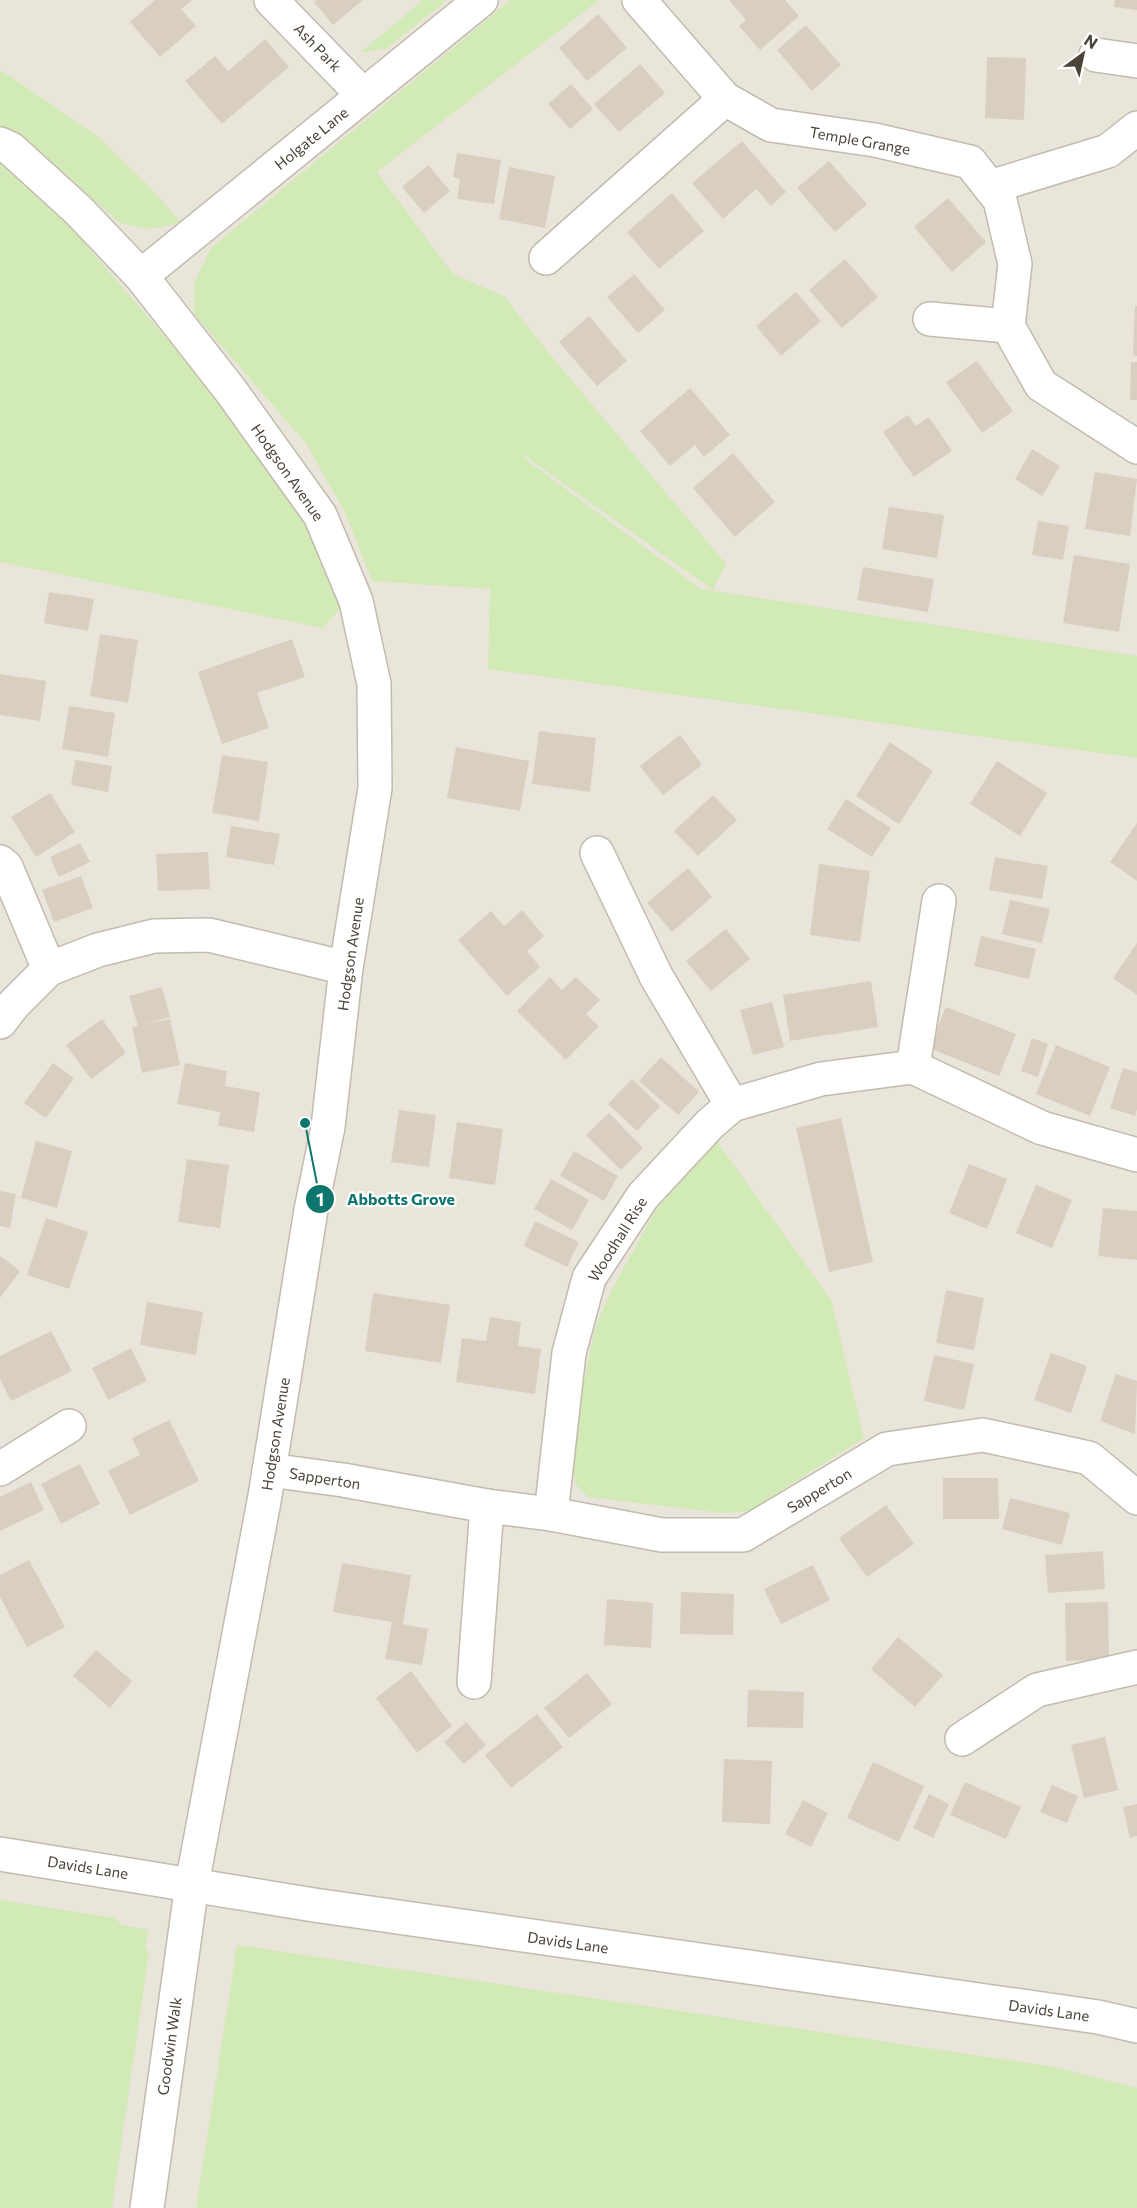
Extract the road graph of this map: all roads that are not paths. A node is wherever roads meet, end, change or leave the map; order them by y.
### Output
1 (271, 0) edge
2 (481, 0) edge
3 (639, 0) edge
4 (1096, 55) dead end
5 (1137, 61) edge
6 (363, 95) junction
7 (725, 99) junction
8 (1137, 128) edge
9 (0, 144) edge
10 (990, 187) junction
11 (546, 258) dead end
12 (141, 276) junction
13 (930, 320) dead end
14 (1008, 326) junction
15 (1137, 447) edge
16 (597, 853) dead end
17 (0, 862) edge
18 (939, 901) dead end
19 (346, 968) junction
20 (49, 969) junction
21 (0, 1022) edge
22 (913, 1067) junction
23 (732, 1105) junction
24 (1137, 1155) edge
25 (69, 1426) dead end
26 (0, 1469) edge
27 (269, 1470) junction
28 (1137, 1498) edge
29 (487, 1506) junction
30 (551, 1514) junction
31 (1137, 1667) edge
32 (474, 1682) dead end
33 (962, 1739) dead end
34 (0, 1854) edge
35 (192, 1884) junction
36 (1137, 2026) edge
37 (147, 2208) edge

1 - 6 street, Ash Park
2 - 6 street, Holgate Lane
3 - 7 street, Temple Grange
4 - 5 street
6 - 12 street, Holgate Lane
7 - 10 street, Temple Grange
7 - 11 street
8 - 10 street
9 - 12 street, Hodgson Avenue
10 - 14 street, Temple Grange
12 - 19 street, Hodgson Avenue
13 - 14 street
14 - 15 street
16 - 23 street
17 - 20 street
18 - 22 street
19 - 20 street
19 - 27 street, Hodgson Avenue
20 - 21 street
22 - 23 street, Woodhall Rise
22 - 24 street
23 - 30 street, Woodhall Rise
25 - 26 street
27 - 29 street, Sapperton
27 - 35 street, Hodgson Avenue
28 - 30 street, Sapperton
29 - 30 street, Sapperton
29 - 32 street
31 - 33 street
34 - 35 street, Davids Lane
35 - 36 street, Davids Lane
35 - 37 street, Goodwin Walk

